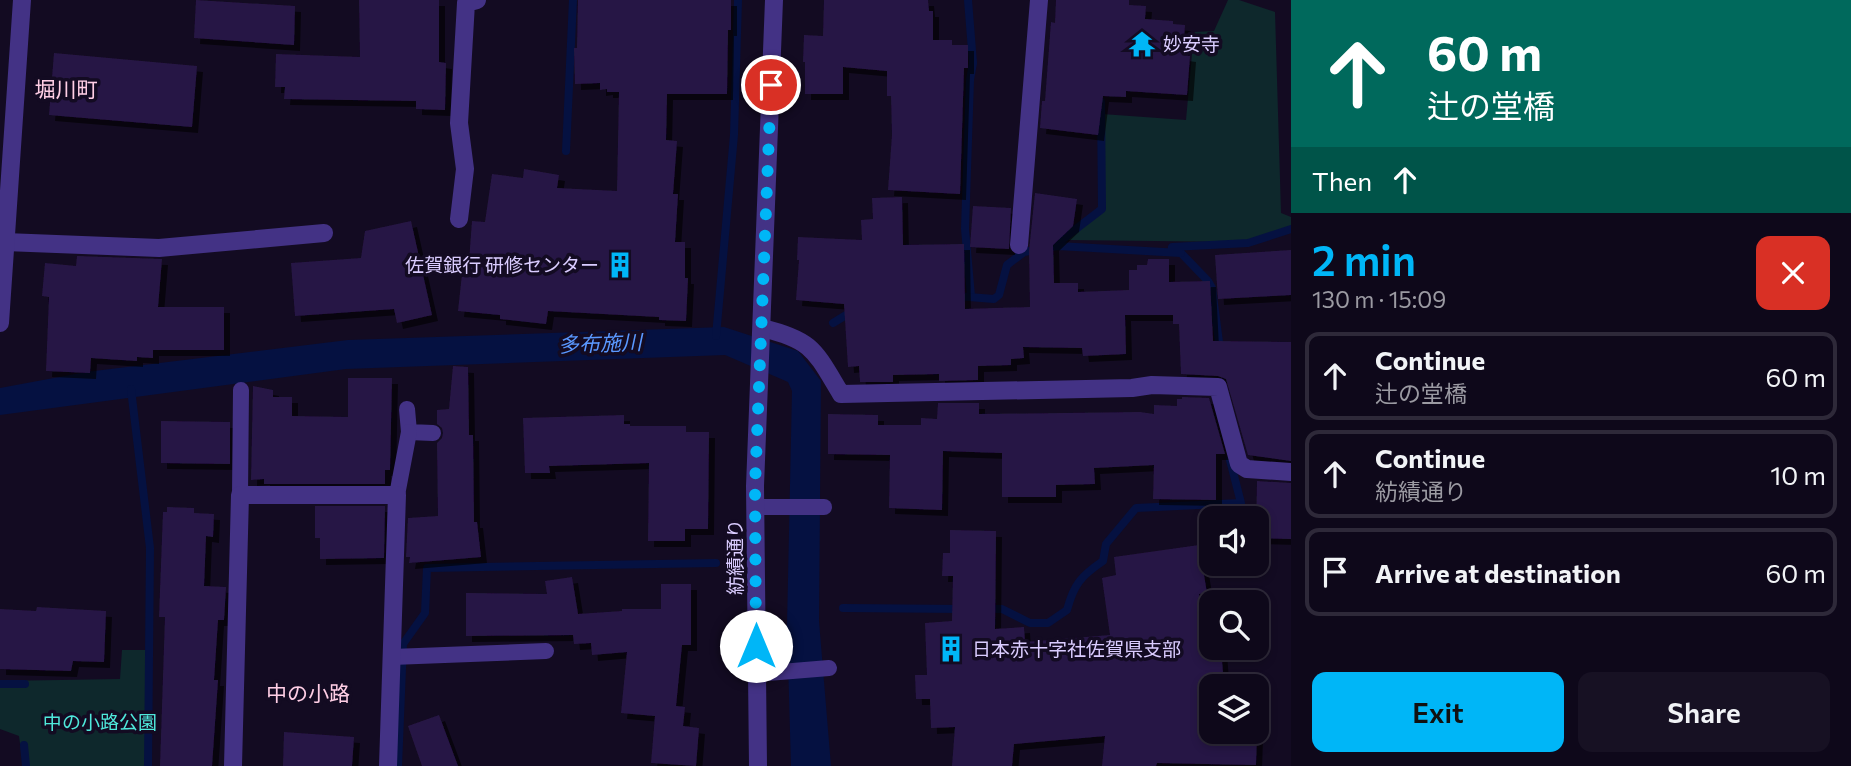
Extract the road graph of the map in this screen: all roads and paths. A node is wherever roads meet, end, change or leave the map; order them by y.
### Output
1 (22, 0) edge
2 (477, 0) edge
3 (774, 0) edge
4 (1040, 0) edge
5 (5, 164) edge
6 (459, 219) dead end
7 (324, 233) dead end
8 (5, 242) junction
9 (1019, 245) dead end
10 (0, 312) edge
11 (762, 328) junction
12 (241, 390) dead end
13 (407, 409) dead end
14 (409, 432) junction
15 (433, 433) dead end
16 (1291, 472) edge
17 (240, 495) junction
18 (397, 495) junction
19 (755, 507) junction
20 (824, 507) dead end
21 (546, 651) dead end
22 (392, 657) junction
23 (828, 668) dead end
24 (757, 674) junction
25 (233, 766) edge
26 (388, 766) edge
27 (758, 766) edge

1 - 5 street
2 - 6 street
3 - 11 street
4 - 9 street
5 - 8 street
7 - 8 street
8 - 10 street
11 - 16 street
11 - 19 street, 紡績通り
12 - 17 lane
13 - 14 lane
14 - 15 lane
14 - 18 lane
17 - 18 street
17 - 25 street
18 - 22 street
19 - 20 lane
19 - 24 street, 紡績通り
21 - 22 lane
22 - 26 street
23 - 24 lane
24 - 27 street, 紡績通り

